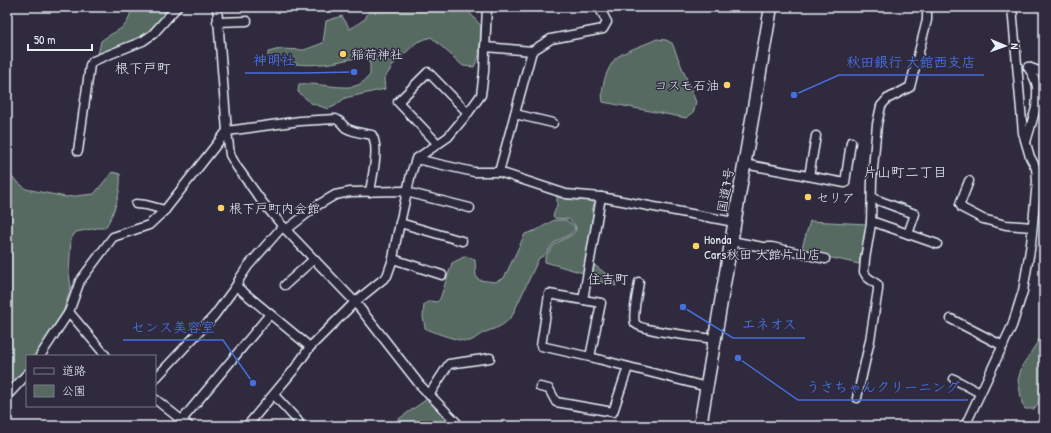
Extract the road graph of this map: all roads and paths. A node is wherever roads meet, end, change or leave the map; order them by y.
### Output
1 (177, 7) edge
2 (216, 7) edge
3 (487, 7) edge
4 (599, 7) edge
5 (771, 7) edge
6 (927, 7) edge
7 (1012, 7) edge
8 (246, 21) dead end
9 (217, 22) junction
10 (485, 47) junction
11 (532, 51) junction
12 (1016, 62) junction
13 (1028, 67) junction
14 (1044, 73) edge
15 (1044, 99) edge
16 (1036, 108) junction
17 (468, 113) junction
18 (515, 114) junction
19 (552, 123) dead end
20 (227, 130) junction
21 (816, 136) dead end
22 (851, 142) dead end
23 (1026, 142) junction
24 (438, 144) junction
25 (78, 151) dead end
26 (416, 159) junction
27 (744, 164) junction
28 (499, 172) junction
29 (809, 176) junction
30 (970, 181) dead end
31 (370, 192) junction
32 (408, 192) junction
33 (600, 198) junction
34 (872, 198) junction
35 (136, 204) dead end
36 (470, 208) dead end
37 (165, 210) junction
38 (871, 221) junction
39 (734, 222) junction
40 (400, 223) junction
41 (1032, 227) junction
42 (284, 228) junction
43 (908, 234) junction
44 (462, 241) dead end
45 (730, 241) junction
46 (937, 244) dead end
47 (314, 259) junction
48 (393, 259) junction
49 (824, 260) dead end
50 (442, 275) dead end
51 (639, 282) dead end
52 (285, 285) dead end
53 (236, 286) junction
54 (583, 300) junction
55 (355, 302) junction
56 (69, 312) junction
57 (270, 314) junction
58 (951, 318) dead end
59 (714, 339) junction
60 (1003, 346) junction
61 (310, 347) junction
62 (41, 355) edge
63 (105, 355) edge
64 (590, 357) junction
65 (490, 358) dead end
66 (628, 367) junction
67 (26, 375) edge
68 (156, 378) edge
69 (954, 379) dead end
70 (540, 387) dead end
71 (707, 387) junction
72 (980, 393) junction
73 (274, 395) junction
74 (429, 395) junction
75 (7, 396) edge
76 (857, 398) dead end
77 (156, 400) edge
78 (185, 423) edge
79 (247, 426) edge
80 (300, 426) edge
81 (460, 426) edge
82 (700, 426) edge
83 (965, 426) edge

1 - 25 street
2 - 9 street
3 - 10 street
4 - 11 street
5 - 27 highway, 国道7号
6 - 34 street
7 - 12 street
8 - 9 street
9 - 20 street
10 - 11 street
10 - 17 street
11 - 18 street
12 - 13 street
12 - 23 street
13 - 14 street
13 - 16 street
15 - 16 street
16 - 23 street
17 - 24 street
17 - 24 street
18 - 19 street
18 - 28 street
20 - 31 street
20 - 37 street
20 - 42 street
21 - 29 street
22 - 29 street
23 - 41 street
24 - 26 street
26 - 28 street
26 - 32 street
27 - 29 street
27 - 39 highway, 国道7号
28 - 33 street
30 - 41 street
31 - 32 street
31 - 42 street
32 - 36 street
32 - 40 street
33 - 39 street
33 - 54 street
34 - 38 street
34 - 43 street
35 - 37 street
37 - 56 street
38 - 43 street
38 - 76 street
39 - 45 highway, 国道7号
40 - 44 street
40 - 48 street
41 - 60 street
42 - 47 street
42 - 53 street
43 - 46 street
45 - 49 street
45 - 59 highway, 国道7号
47 - 52 street
47 - 55 street
48 - 50 street
48 - 55 street
51 - 59 street
53 - 57 street
53 - 68 street
54 - 64 street
54 - 64 street
55 - 61 street
55 - 74 street
56 - 62 street
56 - 63 street
57 - 61 street
57 - 78 street
58 - 60 street
59 - 71 highway, 国道7号
60 - 72 street
61 - 73 street
64 - 66 street
65 - 74 street
66 - 70 street
66 - 71 street
67 - 75 street
69 - 72 street
71 - 82 highway, 国道7号
72 - 83 street
73 - 79 street
73 - 80 street
74 - 81 street
77 - 78 street

